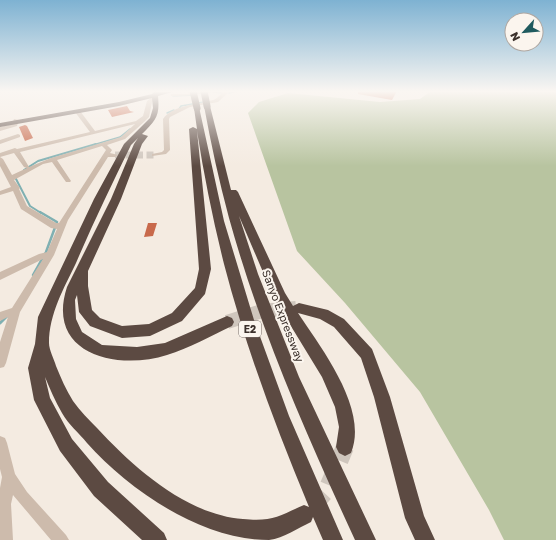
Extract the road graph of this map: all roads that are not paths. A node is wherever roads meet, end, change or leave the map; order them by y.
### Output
1 (40, 116) edge
2 (49, 116) edge
3 (81, 116) edge
4 (146, 116) edge
5 (154, 116) edge
6 (160, 116) edge
7 (168, 116) edge
8 (192, 116) edge
9 (203, 116) edge
10 (205, 116) edge
11 (15, 121) junction
12 (142, 121) junction
13 (0, 124) edge
14 (0, 129) edge
15 (94, 133) junction
16 (18, 136) dead end
17 (0, 142) edge
18 (103, 144) junction
19 (15, 150) junction
20 (215, 153) junction
21 (0, 155) edge
22 (105, 155) junction
23 (115, 155) tunnel mouth
24 (154, 155) tunnel mouth
25 (0, 159) edge
26 (53, 159) junction
27 (26, 166) dead end
28 (14, 178) junction
29 (68, 181) dead end
30 (16, 188) junction
31 (0, 193) edge
32 (57, 226) junction
33 (46, 256) junction
34 (82, 271) junction
35 (0, 276) edge
36 (299, 308) tunnel mouth
37 (8, 313) edge
38 (227, 322) tunnel mouth
39 (42, 344) junction
40 (0, 363) edge
41 (0, 443) edge
42 (345, 447) tunnel mouth
43 (9, 477) junction
44 (304, 515) tunnel mouth
45 (5, 540) edge
46 (61, 540) edge
47 (157, 540) edge
48 (333, 540) edge
49 (366, 540) edge
50 (425, 540) edge

1 - 11 highway
2 - 11 highway
3 - 15 street
4 - 12 street
5 - 39 highway
6 - 34 highway
7 - 24 street
8 - 34 highway
9 - 48 highway, Sanyo Expressway / E2
10 - 20 highway, Sanyo Expressway / E2
11 - 13 highway
11 - 14 street
12 - 15 street
12 - 18 street
15 - 19 street
16 - 17 street
18 - 22 street
18 - 26 street
19 - 21 street
19 - 27 street
20 - 42 highway
20 - 49 highway, Sanyo Expressway / E2
22 - 23 street
22 - 32 street
25 - 28 street
26 - 28 street
26 - 29 street
28 - 30 street
30 - 31 street
30 - 32 street
32 - 33 street
33 - 35 street
33 - 37 street
34 - 38 highway
36 - 50 highway
37 - 40 street
39 - 44 highway
39 - 47 highway
41 - 43 street
43 - 45 street
43 - 46 street

